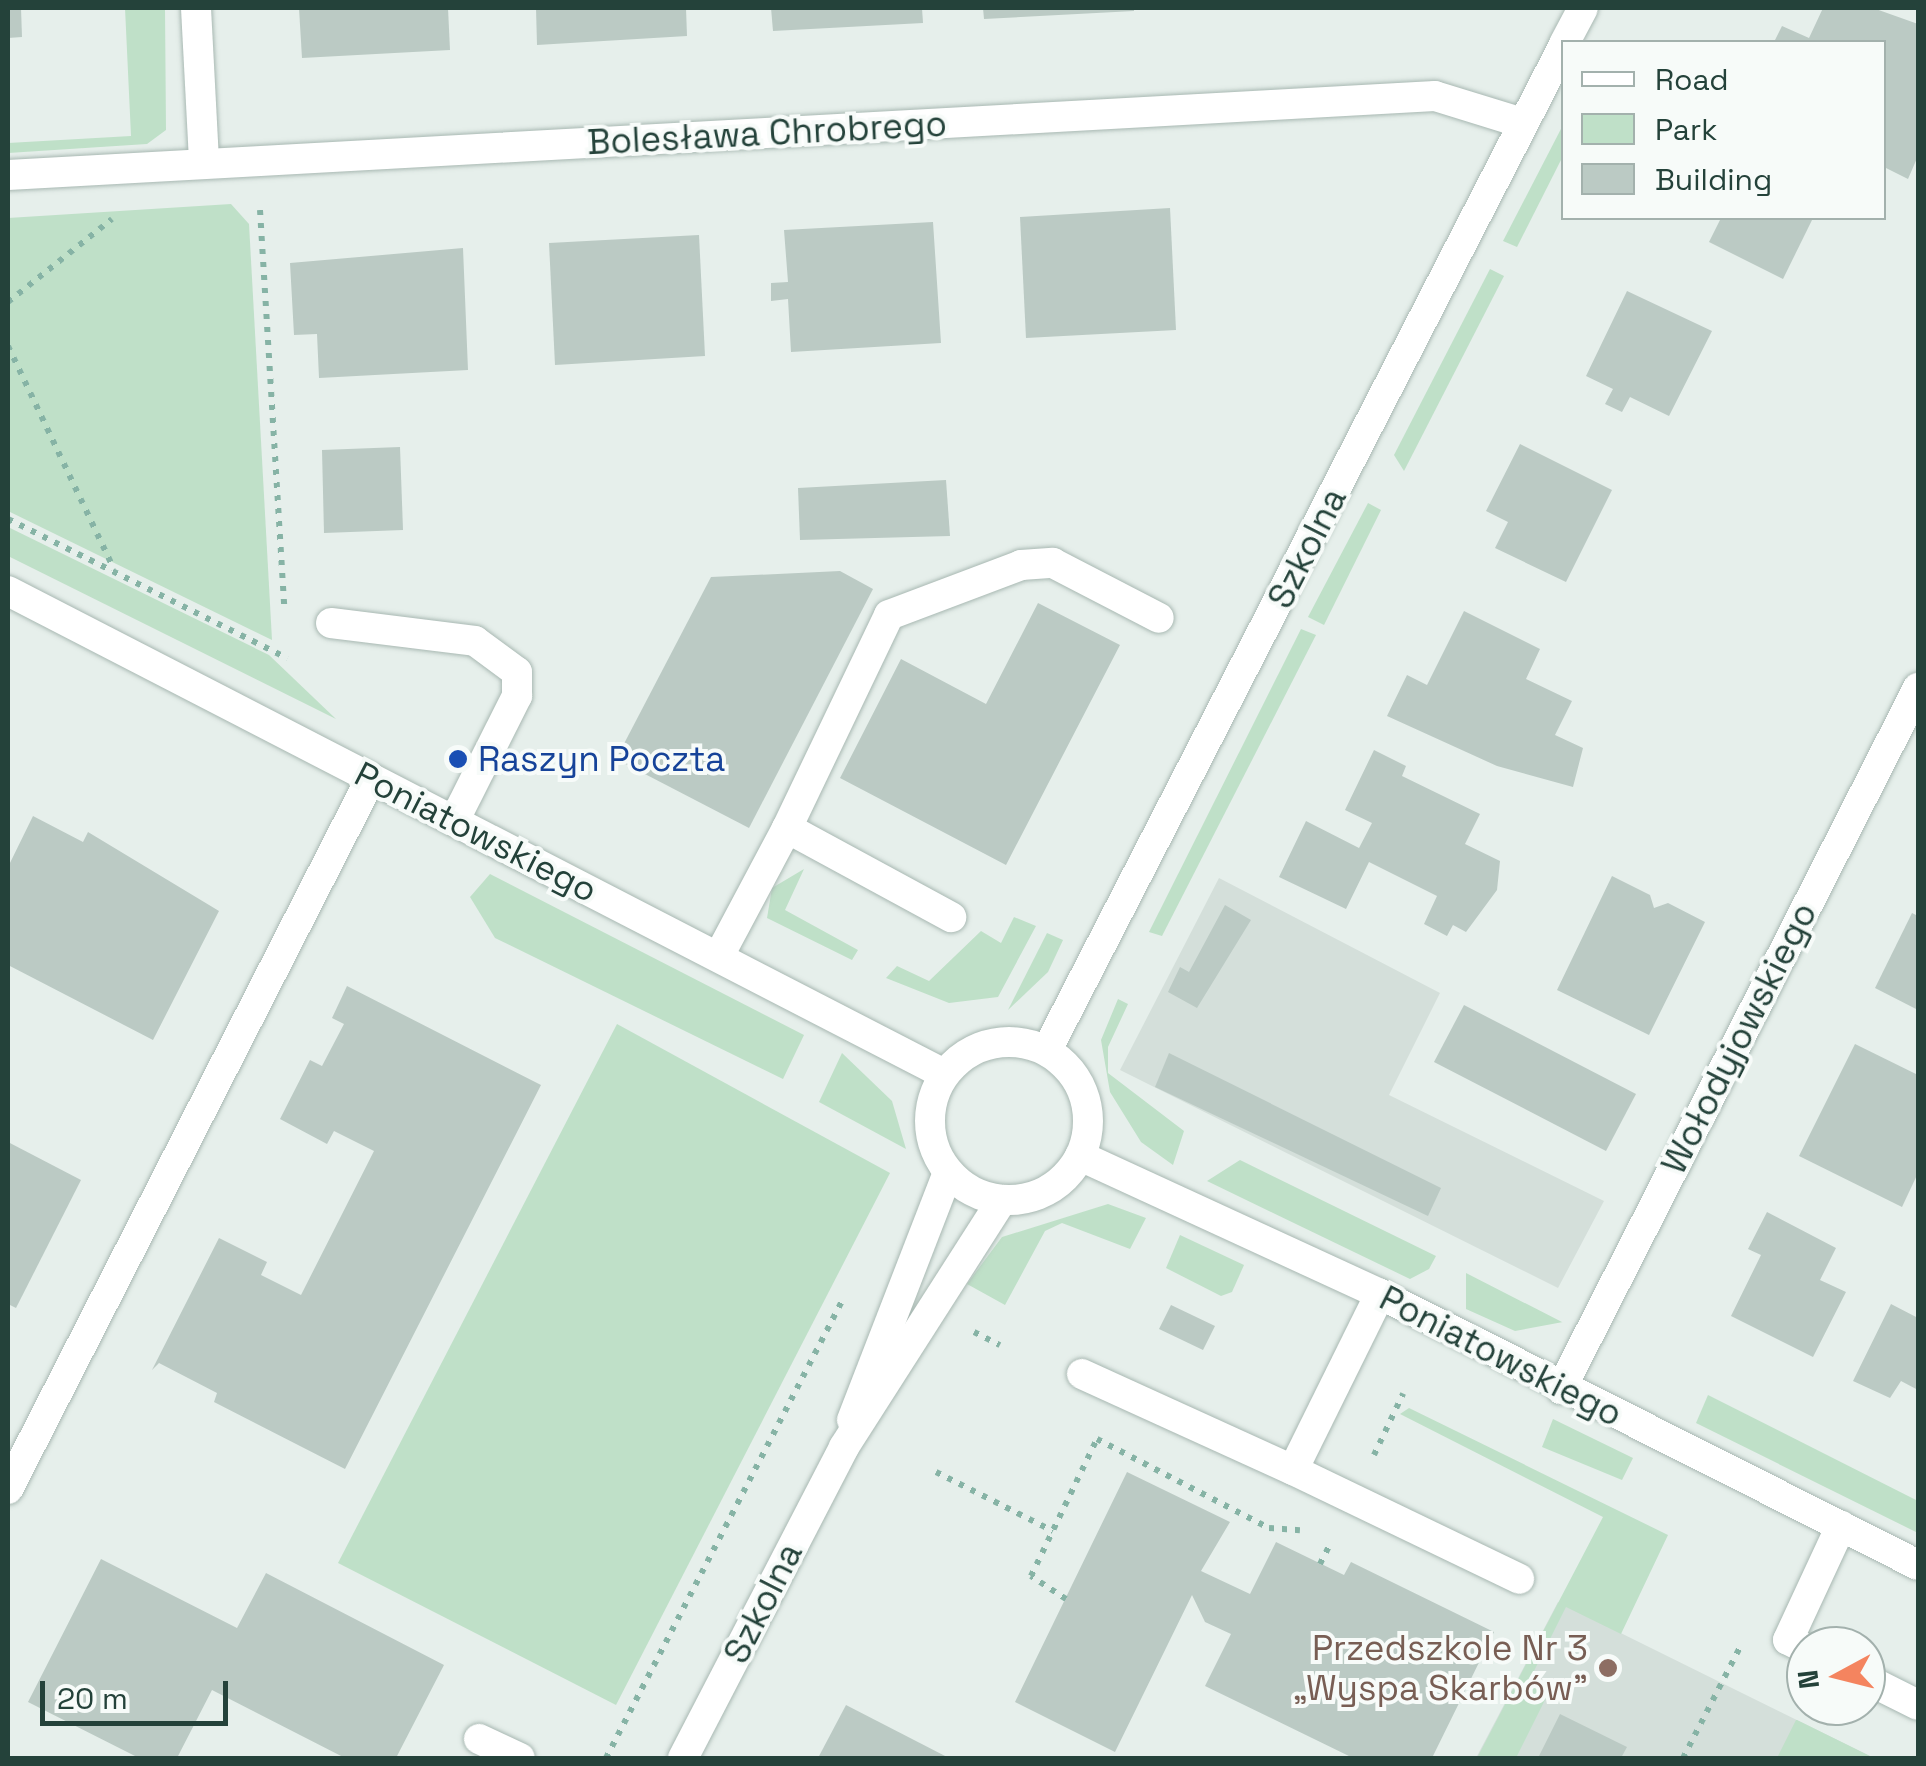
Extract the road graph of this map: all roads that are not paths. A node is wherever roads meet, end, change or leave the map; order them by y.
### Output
1 (196, 8) edge
2 (1583, 8) edge
3 (1566, 40) edge
4 (1561, 50) edge
5 (1523, 122) junction
6 (204, 163) junction
7 (8, 175) edge
8 (8, 591) edge
9 (1159, 618) dead end
10 (331, 623) dead end
11 (1918, 688) edge
12 (372, 778) junction
13 (454, 821) junction
14 (787, 828) junction
15 (951, 917) dead end
16 (720, 954) junction
17 (1047, 1050) junction
18 (944, 1074) junction
19 (1080, 1156) junction
20 (948, 1173) junction
21 (1002, 1200) junction
22 (1380, 1294) junction
23 (1082, 1374) dead end
24 (1561, 1389) junction
25 (844, 1446) junction
26 (1293, 1470) junction
27 (8, 1488) edge
28 (1842, 1526) junction
29 (1918, 1564) edge
30 (1519, 1579) dead end
31 (1795, 1626) edge
32 (1886, 1689) edge
33 (1918, 1705) edge
34 (479, 1739) dead end
35 (520, 1758) edge
36 (683, 1758) edge

1 - 6 street
2 - 3 street, Szkolna
4 - 5 street, Szkolna
5 - 6 street, Bolesława Chrobrego
5 - 17 street, Szkolna
6 - 7 street, Bolesława Chrobrego
8 - 12 street, Poniatowskiego
9 - 14 street
10 - 13 street
11 - 24 street, Wołodyjowskiego
12 - 13 street, Poniatowskiego
12 - 27 street
13 - 16 street, Poniatowskiego
14 - 15 street
14 - 16 street
16 - 18 street, Poniatowskiego
17 - 18 street
17 - 19 street
18 - 20 street
19 - 21 street
19 - 22 street, Poniatowskiego
20 - 21 street
20 - 25 street, Szkolna
21 - 25 street, Szkolna
22 - 24 street, Poniatowskiego
22 - 26 street
23 - 26 street
24 - 28 street, Poniatowskiego
25 - 36 street, Szkolna
26 - 30 street
28 - 29 street, Poniatowskiego
28 - 31 street
32 - 33 street
34 - 35 street

